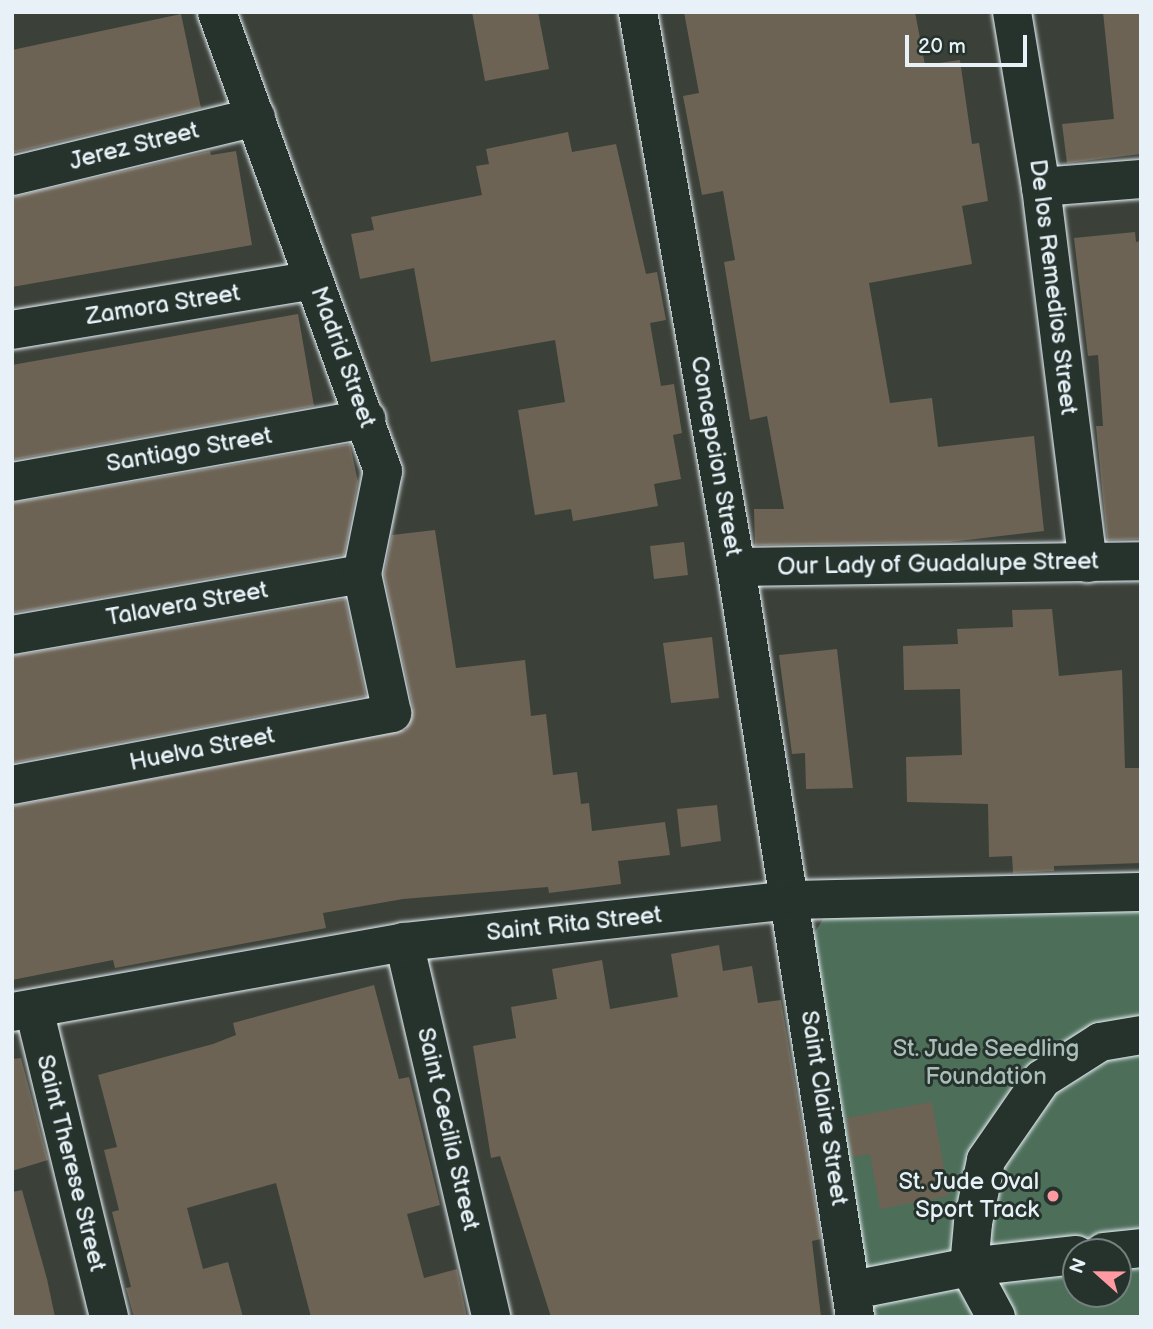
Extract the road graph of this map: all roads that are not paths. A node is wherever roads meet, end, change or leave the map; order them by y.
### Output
1 (217, 12) edge
2 (638, 12) edge
3 (1012, 12) edge
4 (256, 117) junction
5 (12, 176) edge
6 (1141, 179) edge
7 (1041, 187) junction
8 (314, 280) junction
9 (12, 330) edge
10 (366, 419) junction
11 (12, 482) edge
12 (1141, 561) edge
13 (1088, 563) junction
14 (736, 567) junction
15 (362, 574) junction
16 (12, 635) edge
17 (392, 713) joint
18 (12, 785) edge
19 (1141, 892) edge
20 (790, 900) junction
21 (404, 942) junction
22 (23, 1010) edge
23 (1141, 1035) edge
24 (1062, 1257) edge
25 (969, 1267) junction
26 (854, 1303) edge
27 (109, 1317) edge
28 (491, 1317) edge
29 (996, 1317) edge

1 - 4 street, Madrid Street
2 - 14 street, Concepcion Street
3 - 7 street, De los Remedios Street
4 - 5 street, Jerez Street
4 - 8 street, Madrid Street
6 - 7 street
7 - 13 street, De los Remedios Street
8 - 9 street, Zamora Street
8 - 10 street, Madrid Street
10 - 11 street, Santiago Street
10 - 15 street, Madrid Street
12 - 13 street, Our Lady of Guadalupe Street
13 - 14 street, Our Lady of Guadalupe Street
14 - 20 street, Concepcion Street
15 - 16 street, Talavera Street
15 - 17 street, Madrid Street
17 - 18 street, Huelva Street
19 - 20 street, Saint Rita Street
20 - 21 street, Saint Rita Street
20 - 26 street, Saint Claire Street
21 - 22 street, Saint Rita Street
21 - 28 street, Saint Cecilia Street
22 - 27 street, Saint Therese Street
23 - 25 street
24 - 25 street
25 - 26 street
25 - 29 street

